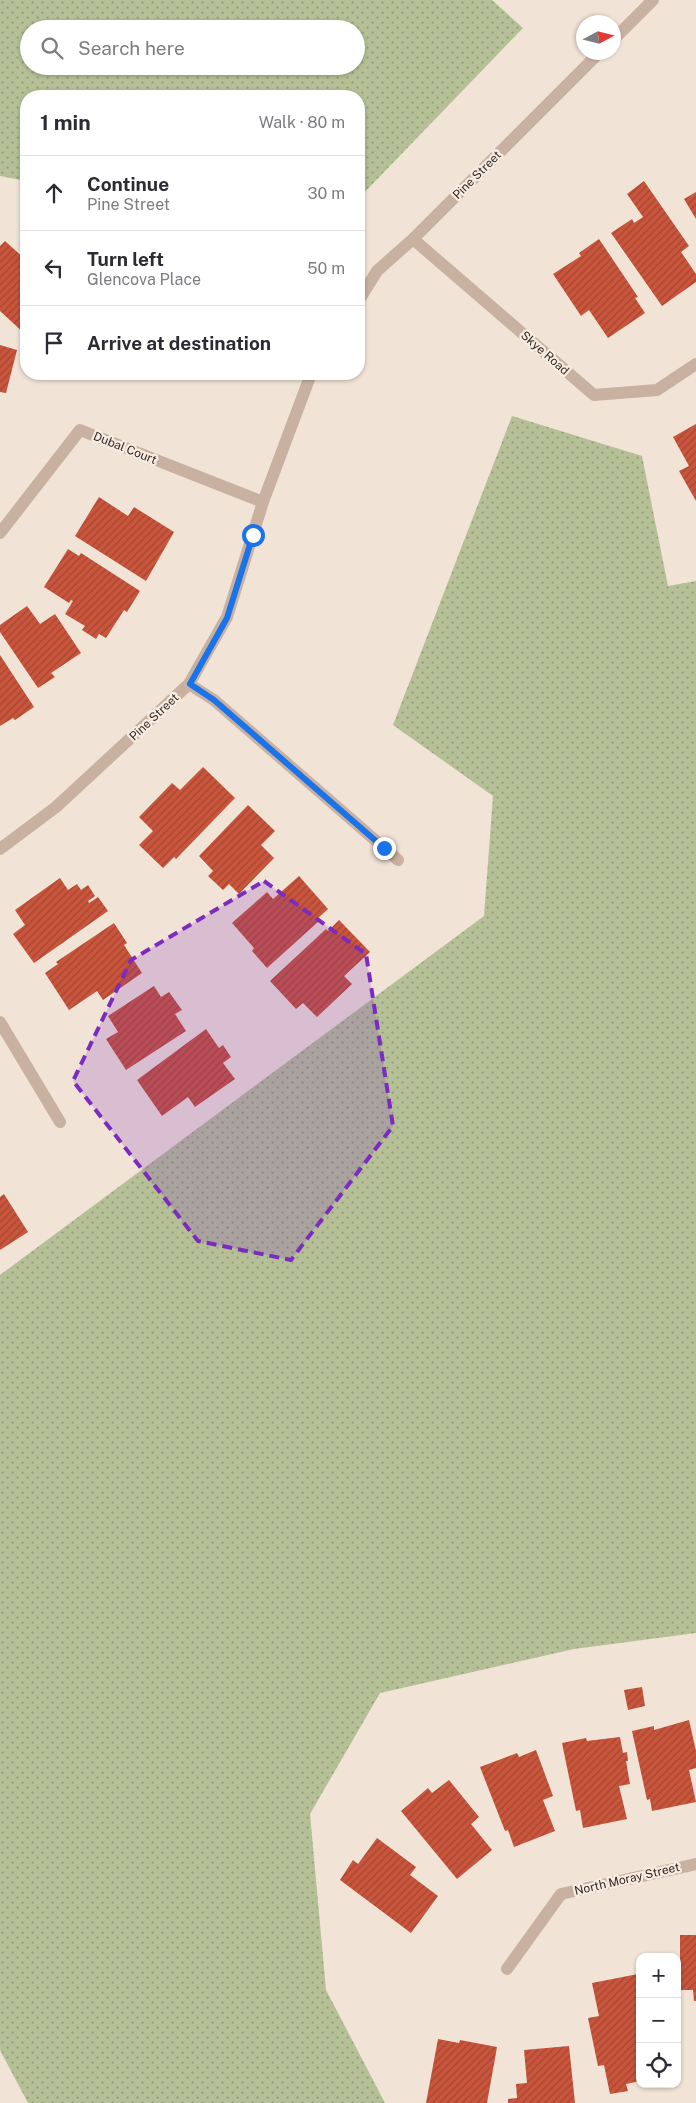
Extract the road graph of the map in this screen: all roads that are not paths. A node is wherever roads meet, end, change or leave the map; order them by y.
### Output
1 (653, 0) edge
2 (621, 32) edge
3 (592, 60) edge
4 (413, 239) junction
5 (365, 290) edge
6 (696, 364) edge
7 (309, 380) edge
8 (263, 502) junction
9 (0, 533) edge
10 (190, 684) junction
11 (0, 849) edge
12 (398, 860) dead end
13 (0, 1022) edge
14 (60, 1122) dead end
15 (696, 1864) edge
16 (507, 1969) dead end

1 - 2 street
3 - 4 street, Pine Street
4 - 5 street, Pine Street
4 - 6 street, Skye Road
7 - 8 street, Pine Street
8 - 9 street, Dubal Court
8 - 10 street, Pine Street
10 - 11 street, Pine Street
10 - 12 street
13 - 14 street
15 - 16 street, North Moray Street

